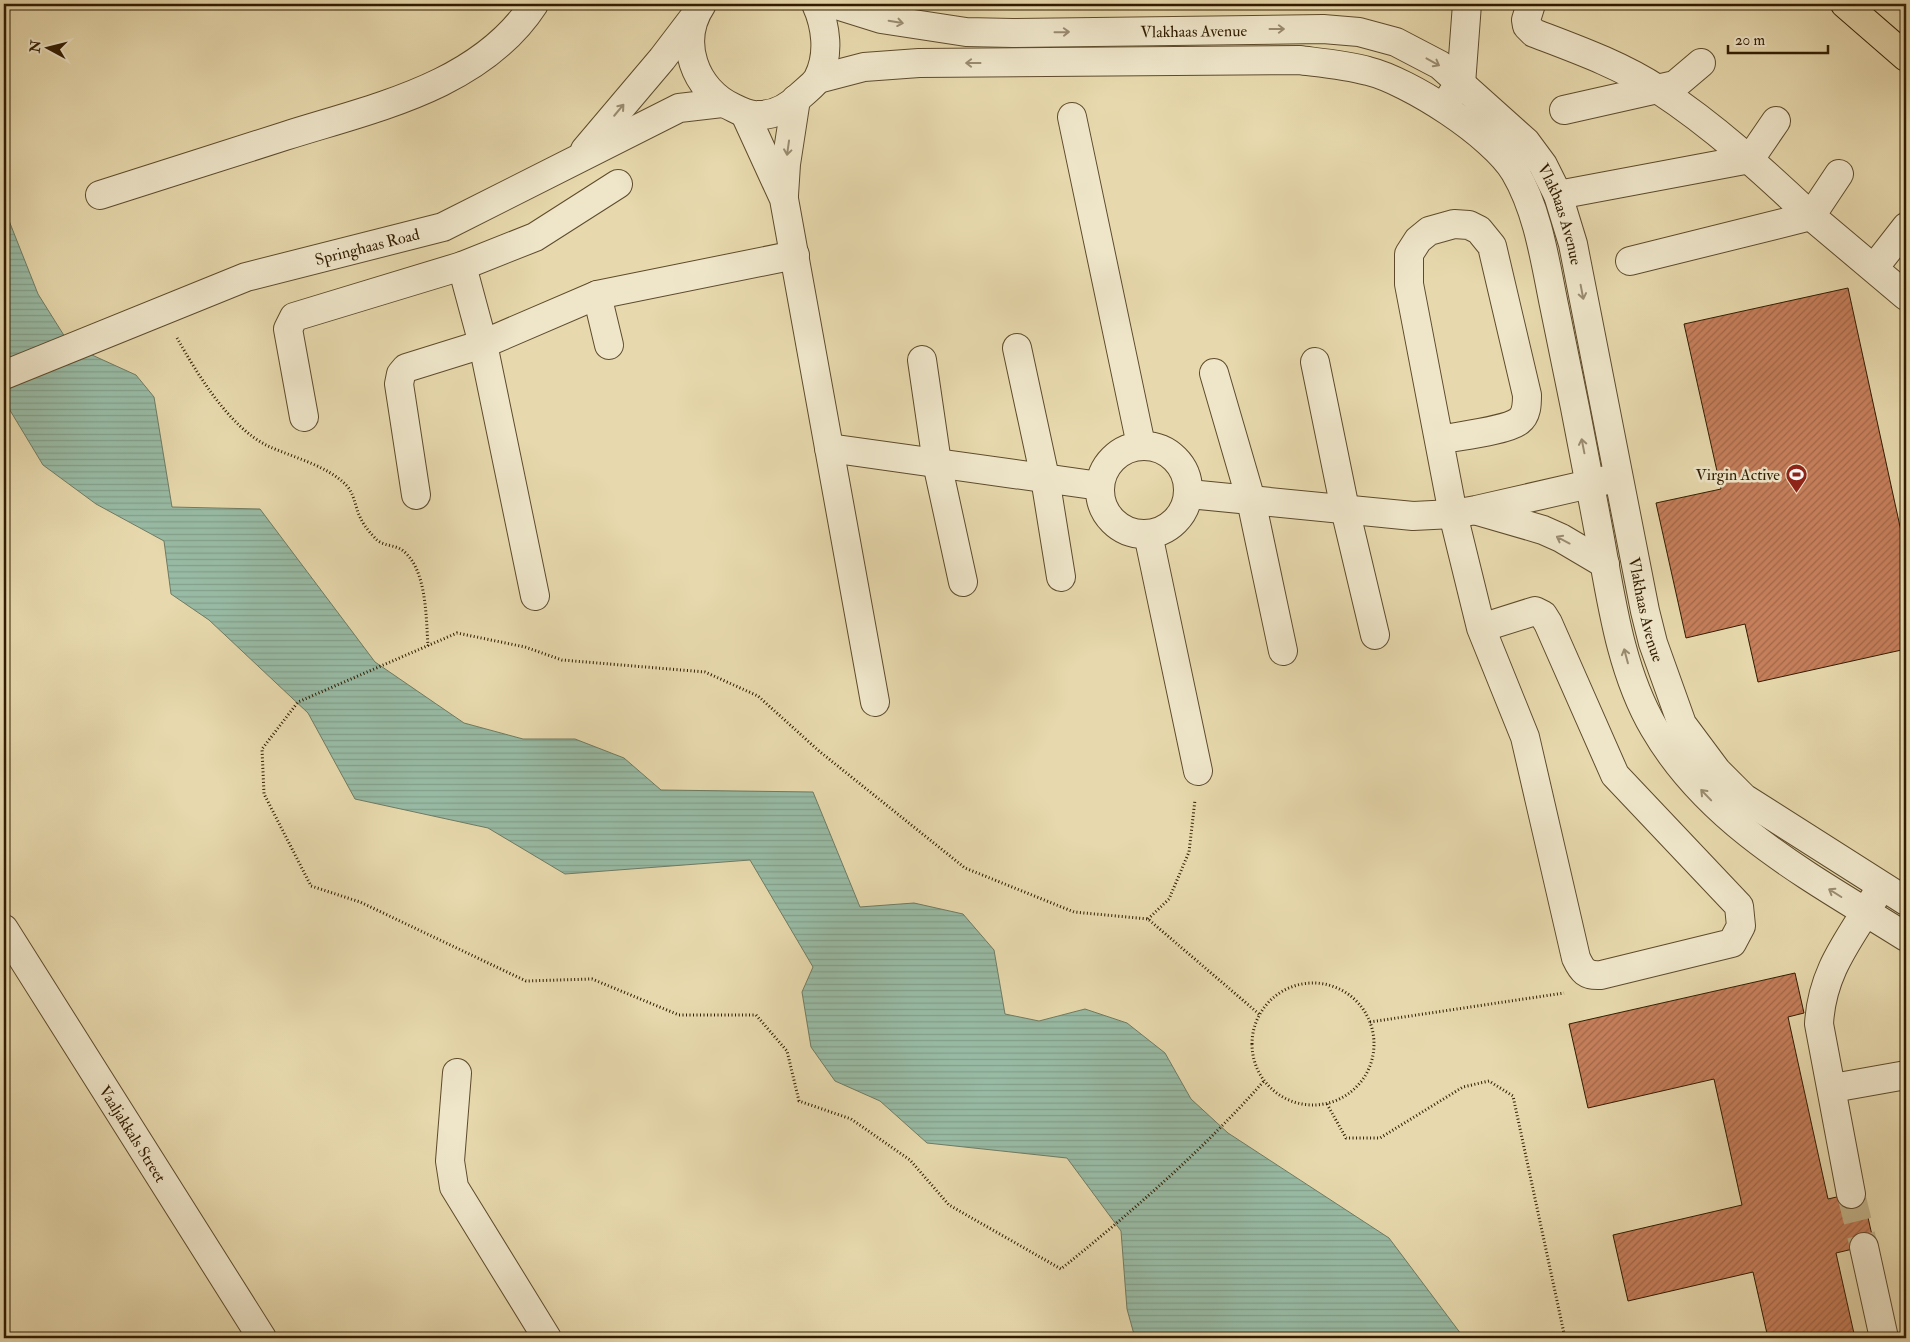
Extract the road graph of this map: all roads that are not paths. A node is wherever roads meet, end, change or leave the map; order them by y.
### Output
1 (534, 4) edge
2 (816, 4) edge
3 (832, 4) edge
4 (1467, 4) edge
5 (1531, 4) edge
6 (1845, 4) edge
7 (699, 9) edge
8 (1906, 57) edge
9 (1701, 63) dead end
10 (818, 79) junction
11 (1461, 84) junction
12 (1658, 89) junction
13 (796, 100) junction
14 (1441, 106) junction
15 (734, 108) junction
16 (1564, 110) dead end
17 (1072, 117) dead end
18 (1776, 121) dead end
19 (1750, 159) junction
20 (575, 160) junction
21 (1839, 174) dead end
22 (618, 184) dead end
23 (100, 195) dead end
24 (1558, 196) junction
25 (784, 199) junction
26 (1810, 216) junction
27 (1906, 227) edge
28 (795, 255) junction
29 (1630, 261) dead end
30 (462, 266) junction
31 (1874, 268) junction
32 (597, 295) junction
33 (1906, 296) edge
34 (483, 344) junction
35 (609, 345) dead end
36 (1017, 348) dead end
37 (922, 360) dead end
38 (1315, 362) dead end
39 (1214, 373) dead end
40 (4, 375) edge
41 (304, 417) dead end
42 (1439, 440) junction
43 (1141, 445) junction
44 (829, 448) junction
45 (937, 463) junction
46 (1618, 477) junction
47 (1045, 478) junction
48 (1590, 485) junction
49 (1100, 486) junction
50 (1189, 494) junction
51 (416, 496) dead end
52 (1251, 500) junction
53 (1345, 509) junction
54 (1464, 512) junction
55 (1148, 534) junction
56 (1605, 564) junction
57 (1061, 577) dead end
58 (963, 582) dead end
59 (535, 596) dead end
60 (1481, 628) junction
61 (1375, 635) dead end
62 (1283, 651) dead end
63 (875, 702) dead end
64 (1198, 771) road end
65 (1881, 886) junction
66 (1906, 901) edge
67 (1866, 912) junction
68 (4, 929) edge
69 (1906, 937) edge
70 (457, 1073) dead end
71 (1906, 1075) edge
72 (1832, 1088) junction
73 (1851, 1194) tunnel mouth
74 (1864, 1247) tunnel mouth
75 (262, 1338) edge
76 (547, 1338) edge
77 (1884, 1338) edge

1 - 23 street
2 - 10 street
3 -> 11 street, Vlakhaas Avenue
4 - 11 street
5 - 12 street
6 - 8 highway
7 - 15 street
20 -> 7 street
9 - 12 street
10 - 13 street, Springhaas Road
14 -> 10 street, Vlakhaas Avenue
11 - 14 street
11 - 24 street, Vlakhaas Avenue
12 - 16 street
12 - 19 street
13 - 15 street, Springhaas Road
13 -> 25 street
48 -> 14 street, Vlakhaas Avenue
15 - 20 street, Springhaas Road
15 - 25 street
17 - 43 street
18 - 19 street
19 - 24 street
19 - 26 street
20 - 40 street, Springhaas Road
21 - 26 street
22 - 30 street
24 -> 46 street, Vlakhaas Avenue
25 - 28 street
26 - 29 street
26 - 31 street
27 - 31 street
28 - 32 street
28 - 44 street
30 - 34 street
30 - 41 street
31 - 33 street
32 - 34 street
32 - 35 street
34 - 51 street
34 - 59 street
36 - 47 street
37 - 45 street
38 - 53 street
39 - 52 street
42 - 42 street
42 - 54 street
43 - 49 street
43 - 50 street
44 - 45 street
44 - 63 street
45 - 47 street
45 - 58 street
46 - 48 street
46 - 65 street, Vlakhaas Avenue
47 - 49 street
47 - 57 street
48 - 54 street
48 - 56 street, Vlakhaas Avenue
49 - 55 street
50 - 52 street
50 - 55 street
52 - 53 street
52 - 62 street
53 - 54 street
53 - 61 street
56 -> 54 street
54 - 60 street
55 - 64 street
67 -> 56 street, Vlakhaas Avenue
60 - 60 street
65 - 66 street, Vlakhaas Avenue
65 - 67 street
67 - 69 street, Vlakhaas Avenue
67 - 72 street
68 - 75 street, Vaaljakkals Street
70 - 76 street
71 - 72 street
72 - 73 street
74 - 77 street

